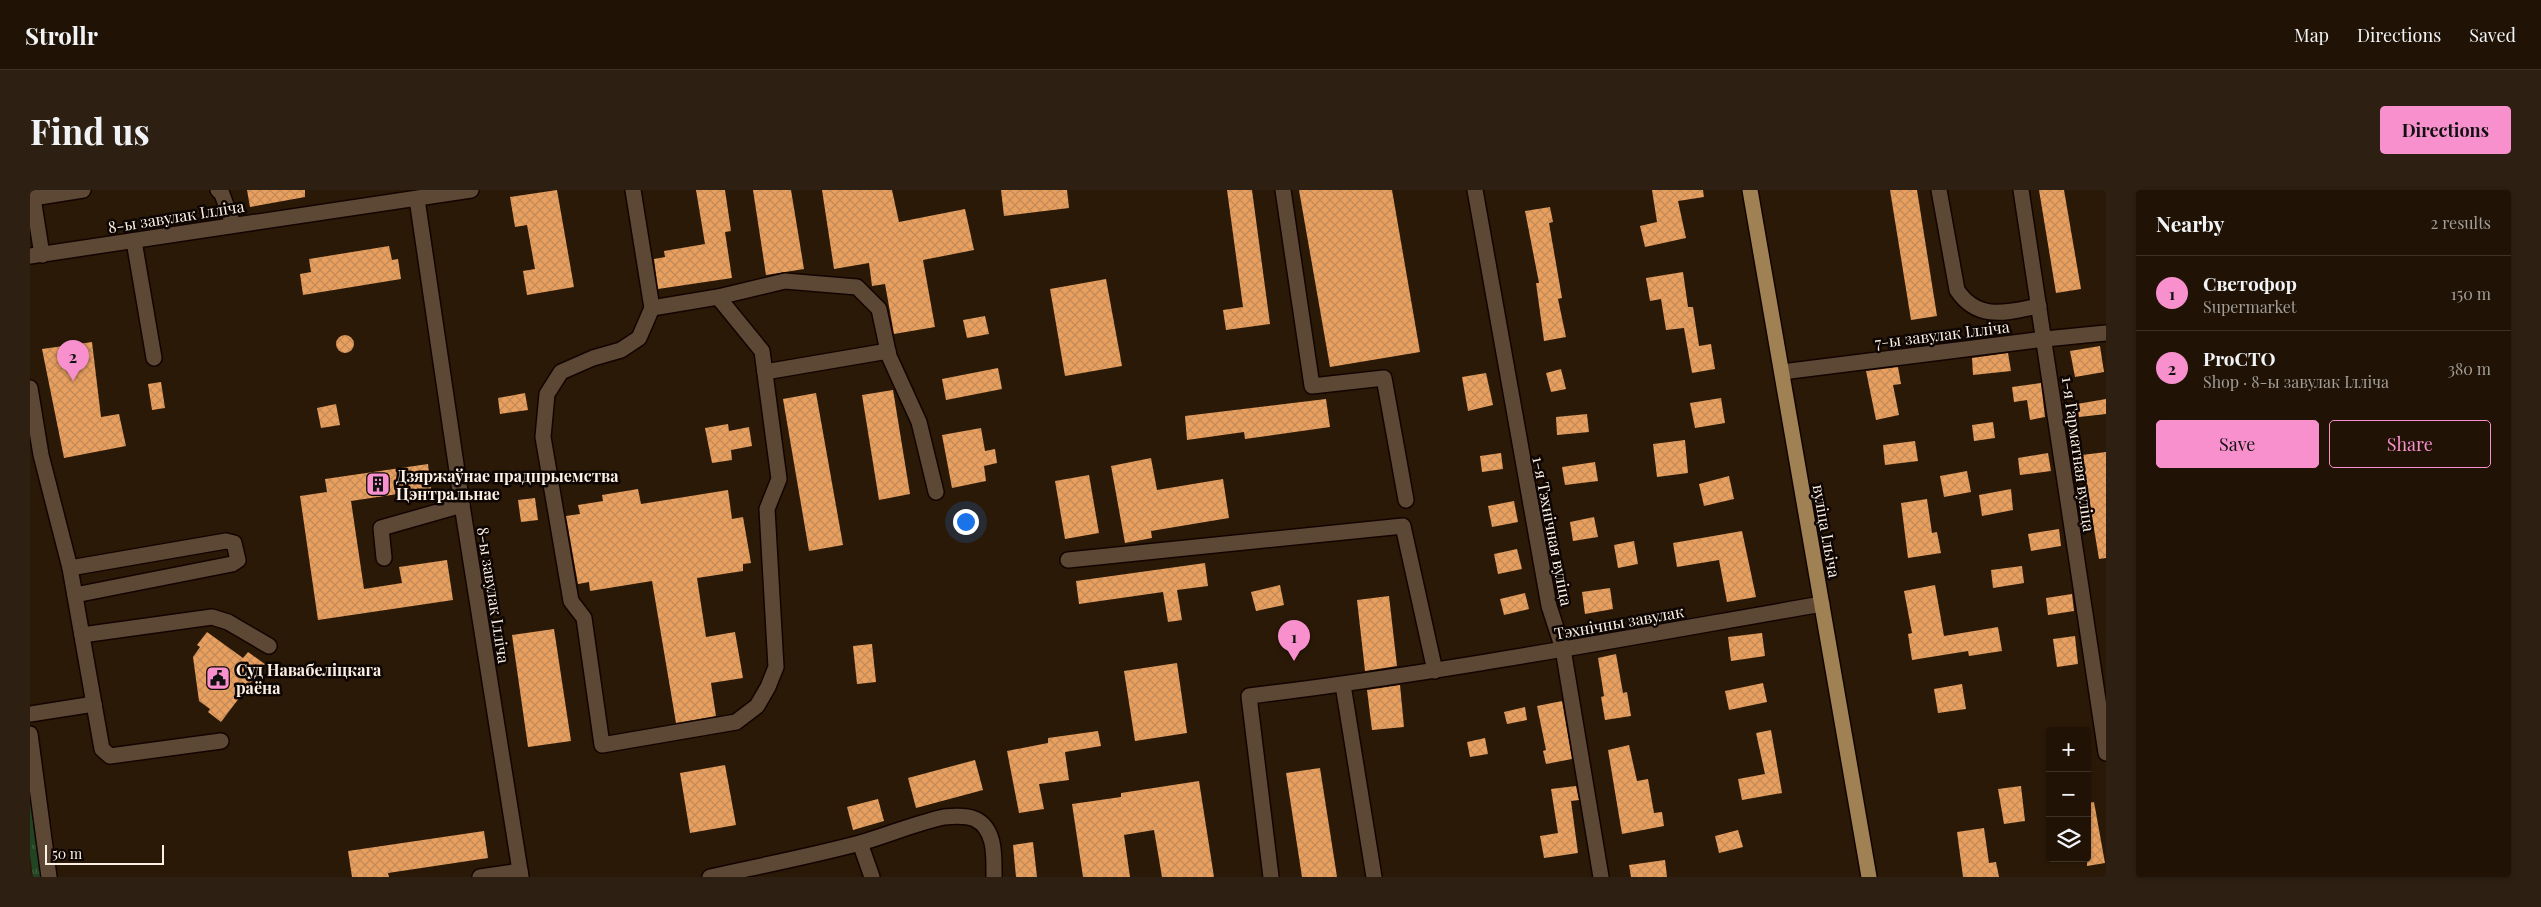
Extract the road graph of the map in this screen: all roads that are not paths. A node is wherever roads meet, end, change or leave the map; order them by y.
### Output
1 (83, 190) edge
2 (218, 190) edge
3 (471, 190) edge
4 (633, 190) edge
5 (1283, 190) edge
6 (1475, 190) edge
7 (1750, 190) edge
8 (1939, 190) edge
9 (2021, 190) edge
10 (417, 199) junction
11 (233, 224) junction
12 (134, 240) junction
13 (36, 255) edge
14 (718, 297) junction
15 (2039, 306) junction
16 (652, 308) junction
17 (2106, 334) edge
18 (2045, 339) junction
19 (888, 350) junction
20 (154, 358) dead end
21 (765, 372) junction
22 (1782, 372) junction
23 (30, 388) edge
24 (936, 492) dead end
25 (1406, 500) dead end
26 (462, 505) junction
27 (384, 558) dead end
28 (1068, 560) dead end
29 (70, 568) junction
30 (75, 595) junction
31 (1822, 604) junction
32 (82, 635) junction
33 (269, 646) dead end
34 (1563, 649) junction
35 (1428, 672) junction
36 (1343, 684) junction
37 (94, 704) junction
38 (30, 714) edge
39 (30, 734) edge
40 (220, 741) dead end
41 (2106, 753) edge
42 (860, 843) junction
43 (520, 874) edge
44 (49, 877) edge
45 (480, 877) edge
46 (710, 877) edge
47 (872, 877) edge
48 (994, 877) edge
49 (1271, 877) edge
50 (1374, 877) edge
51 (1601, 877) edge
52 (1869, 877) edge

1 - 13 street
2 - 11 street
3 - 10 street, 8-ы завулак Ілліча
4 - 16 street
5 - 25 street
6 - 34 street, 1-я Тэхнічная вуліца
7 - 22 main road, вуліца Ільіча
8 - 15 street
9 - 15 street, 1-я Гарматная вуліца
10 - 11 street, 8-ы завулак Ілліча
10 - 26 street, 8-ы завулак Ілліча
11 - 12 street, 8-ы завулак Ілліча
12 - 13 street, 8-ы завулак Ілліча
12 - 20 street
14 - 16 street
14 - 19 street
14 - 21 street
15 - 18 street, 1-я Гарматная вуліца
16 - 21 street
17 - 18 street, 7-ы завулак Ілліча
18 - 22 street, 7-ы завулак Ілліча
18 - 41 street, 1-я Гарматная вуліца
19 - 21 street
19 - 24 street
22 - 31 main road, вуліца Ільіча
23 - 29 street
26 - 27 street
26 - 43 street, 8-ы завулак Ілліча
28 - 35 street
29 - 30 street
29 - 30 street
30 - 32 street
31 - 34 street, Тэхнічны завулак
31 - 52 main road, вуліца Ільіча
32 - 33 street
32 - 37 street
34 - 35 street, Тэхнічны завулак
34 - 51 street, 1-я Тэхнічная вуліца
35 - 36 street, Тэхнічны завулак
36 - 49 street, Тэхнічны завулак
36 - 50 street
37 - 38 street
37 - 40 street
39 - 44 street
42 - 46 street
42 - 47 street
42 - 48 street
43 - 45 street

